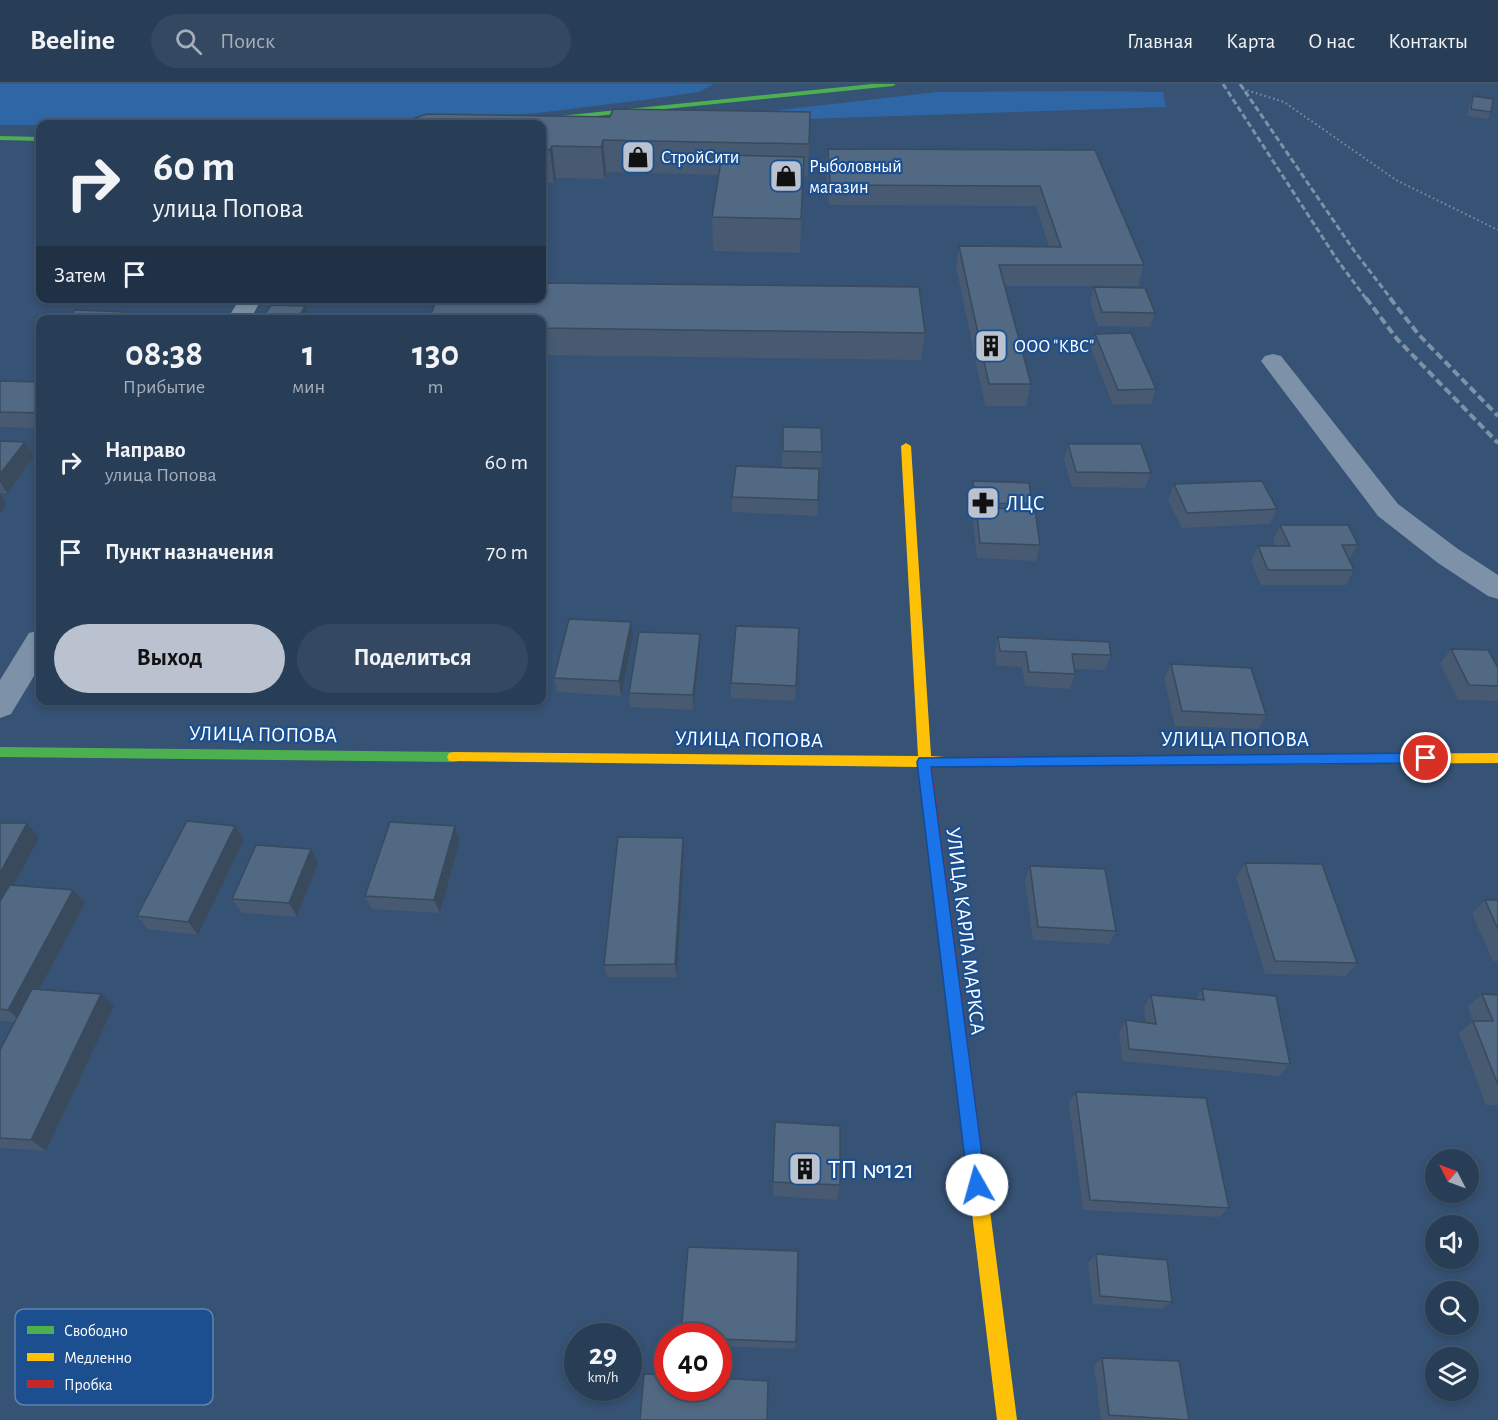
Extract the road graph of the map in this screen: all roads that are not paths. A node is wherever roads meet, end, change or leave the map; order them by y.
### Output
1 (740, 84) edge
2 (825, 84) edge
3 (893, 84) edge
4 (806, 92) junction
5 (705, 103) junction
6 (539, 120) edge
7 (0, 138) edge
8 (36, 139) edge
9 (1273, 362) dead end
10 (906, 446) dead end
11 (1498, 589) edge
12 (36, 647) edge
13 (0, 706) edge
14 (0, 752) edge
15 (1498, 758) edge
16 (924, 762) junction
17 (1006, 1420) edge

1 - 5 street
2 - 4 street
3 - 4 street
4 - 5 street
5 - 6 street
7 - 8 street
9 - 11 street
10 - 16 street, УЛИЦА КАРЛА МАРКСА
12 - 13 street
14 - 16 street, УЛИЦА ПОПОВА
15 - 16 street, УЛИЦА ПОПОВА
16 - 17 street, УЛИЦА КАРЛА МАРКСА

